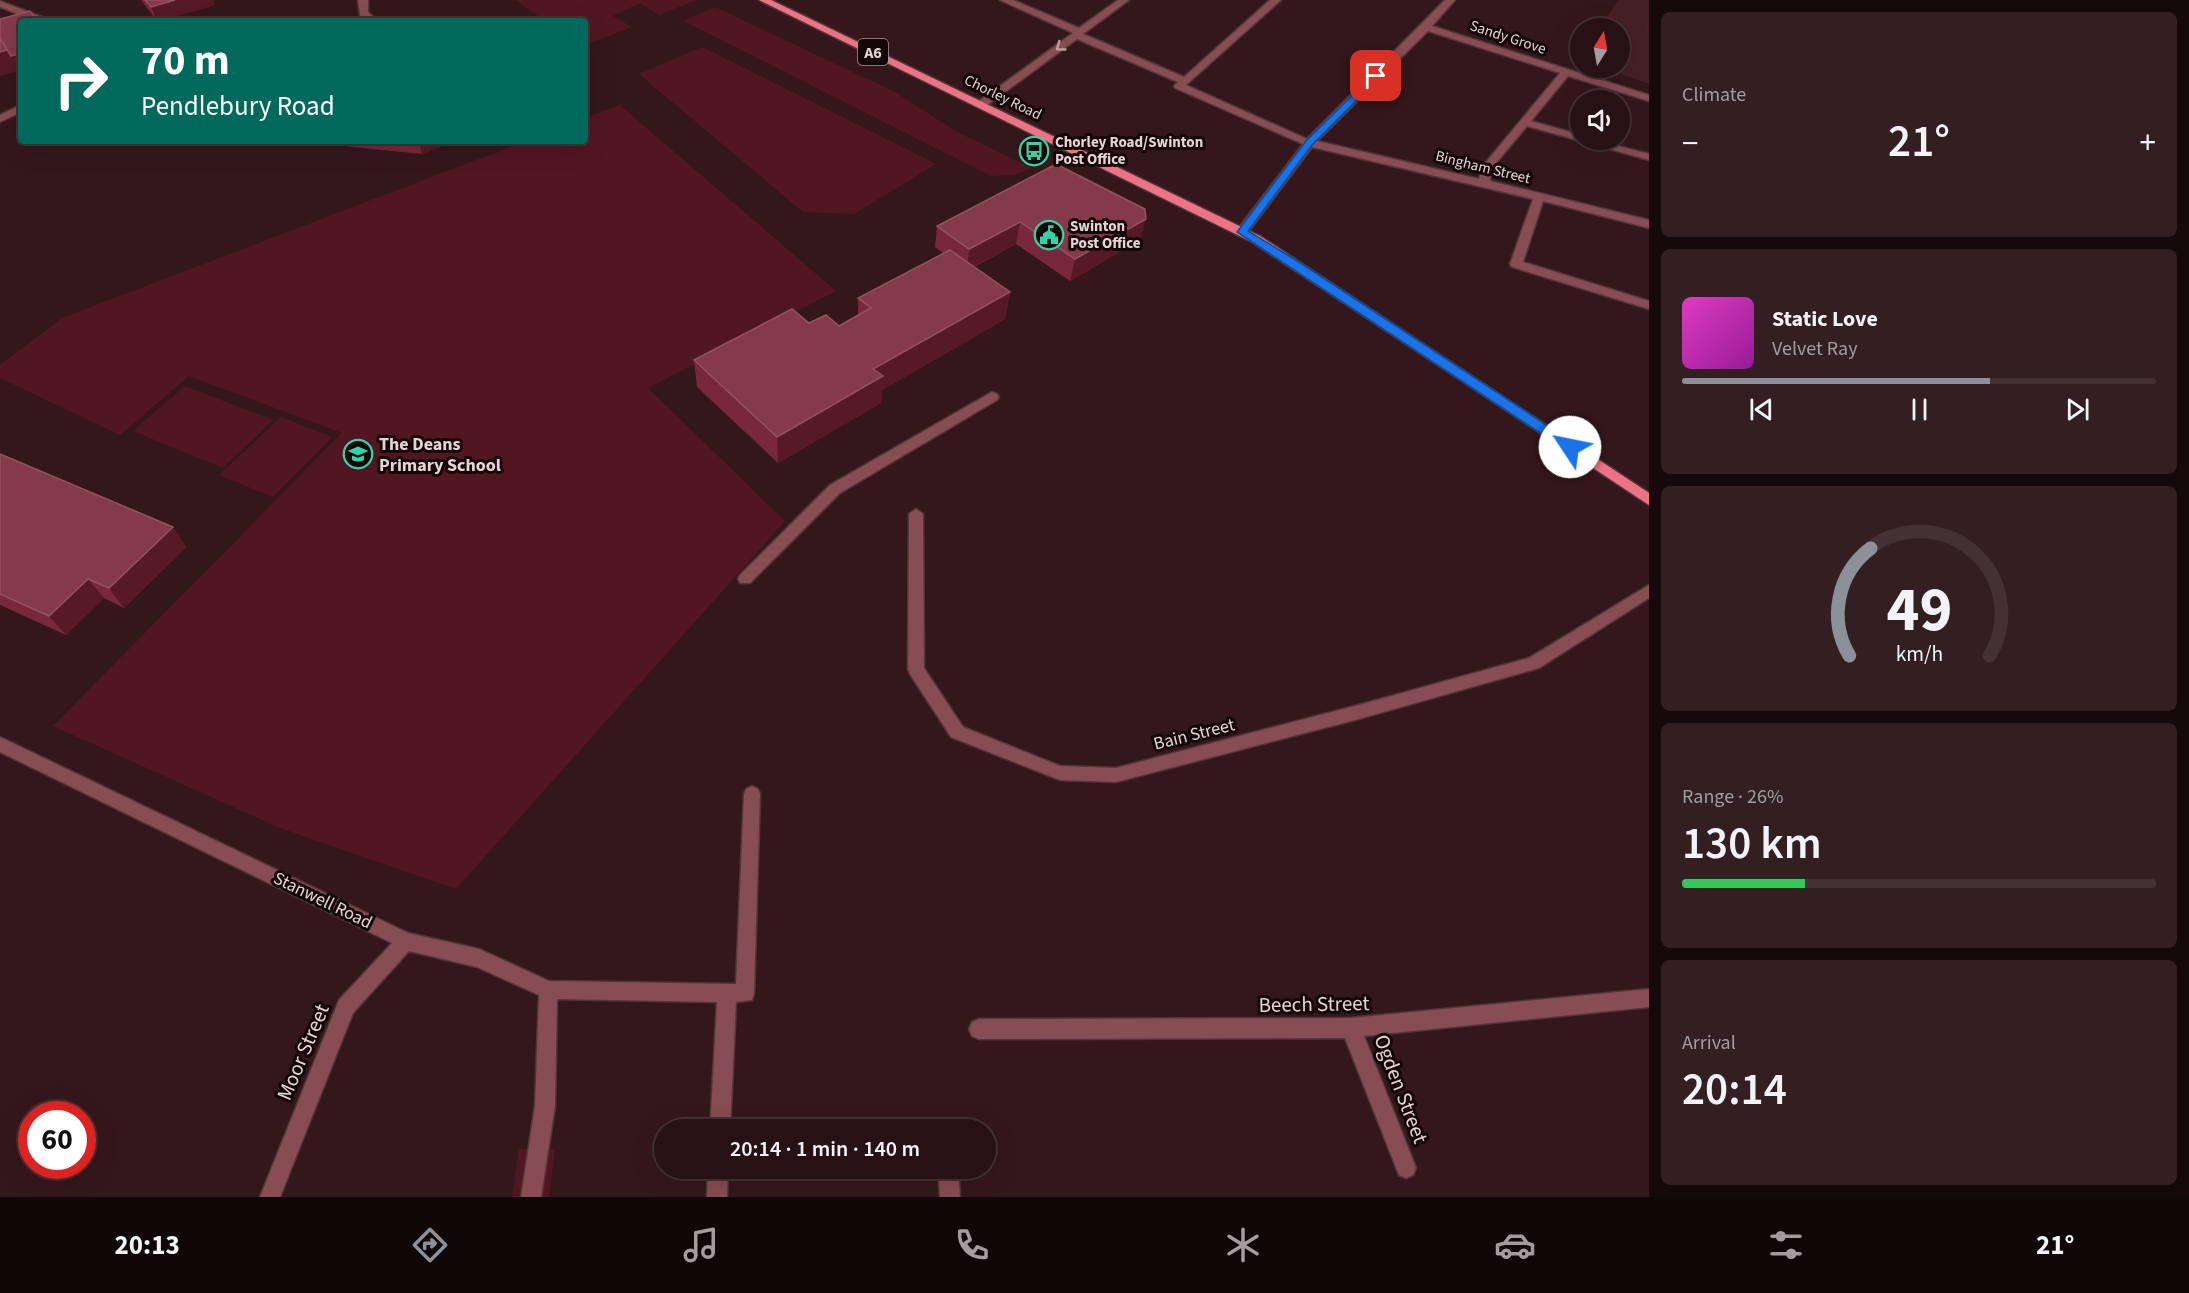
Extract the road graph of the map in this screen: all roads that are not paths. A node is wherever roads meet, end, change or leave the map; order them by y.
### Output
1 (363, 0) edge
2 (764, 0) edge
3 (1005, 0) edge
4 (1124, 0) edge
5 (1276, 0) edge
6 (1450, 0) edge
7 (0, 4) edge
8 (36, 18) edge
9 (369, 18) edge
10 (1426, 27) junction
11 (1078, 34) junction
12 (1566, 72) junction
13 (1185, 81) junction
14 (1649, 98) edge
15 (982, 104) junction
16 (18, 110) edge
17 (0, 119) edge
18 (1523, 122) junction
19 (1570, 135) edge
20 (1309, 143) junction
21 (1623, 150) edge
22 (1649, 157) edge
23 (1484, 183) junction
24 (1539, 197) junction
25 (1649, 224) edge
26 (1242, 232) junction
27 (1649, 305) edge
28 (992, 397) dead end
29 (1649, 500) edge
30 (916, 514) dead end
31 (745, 579) dead end
32 (1649, 591) edge
33 (0, 744) edge
34 (752, 794) dead end
35 (406, 940) junction
36 (548, 990) junction
37 (727, 992) junction
38 (1649, 998) edge
39 (1351, 1028) junction
40 (979, 1029) dead end
41 (721, 1119) edge
42 (1406, 1168) dead end
43 (718, 1179) edge
44 (949, 1179) edge
45 (270, 1197) edge
46 (531, 1197) edge
47 (717, 1197) edge
48 (950, 1197) edge

1 - 9 street
2 - 15 main road, Chorley Road / A6
3 - 11 street
4 - 11 street
5 - 13 street
6 - 10 street
7 - 8 street
10 - 12 street, Sandy Grove
10 - 20 street
11 - 13 street
11 -> 15 street
12 - 14 street, Sandy Grove
12 - 18 street
13 - 20 street, Bingham Street
15 - 26 main road, Chorley Road / A6
16 - 17 street
18 - 19 street
18 - 23 street
20 - 23 street, Bingham Street
20 - 26 street
21 - 22 street
23 - 24 street, Bingham Street
24 - 25 street, Bingham Street
24 - 27 street
26 - 29 main road, Chorley Road / A6
28 - 31 street
30 - 32 street, Bain Street
33 - 35 street, Stanwell Road
34 - 37 street
35 - 36 street, Stanwell Road
35 - 45 street, Moor Street
36 - 37 street
36 - 46 street
37 - 41 street
38 - 39 street, Beech Street
39 - 40 street, Beech Street
39 - 42 street, Ogden Street
43 - 47 street
44 - 48 street

